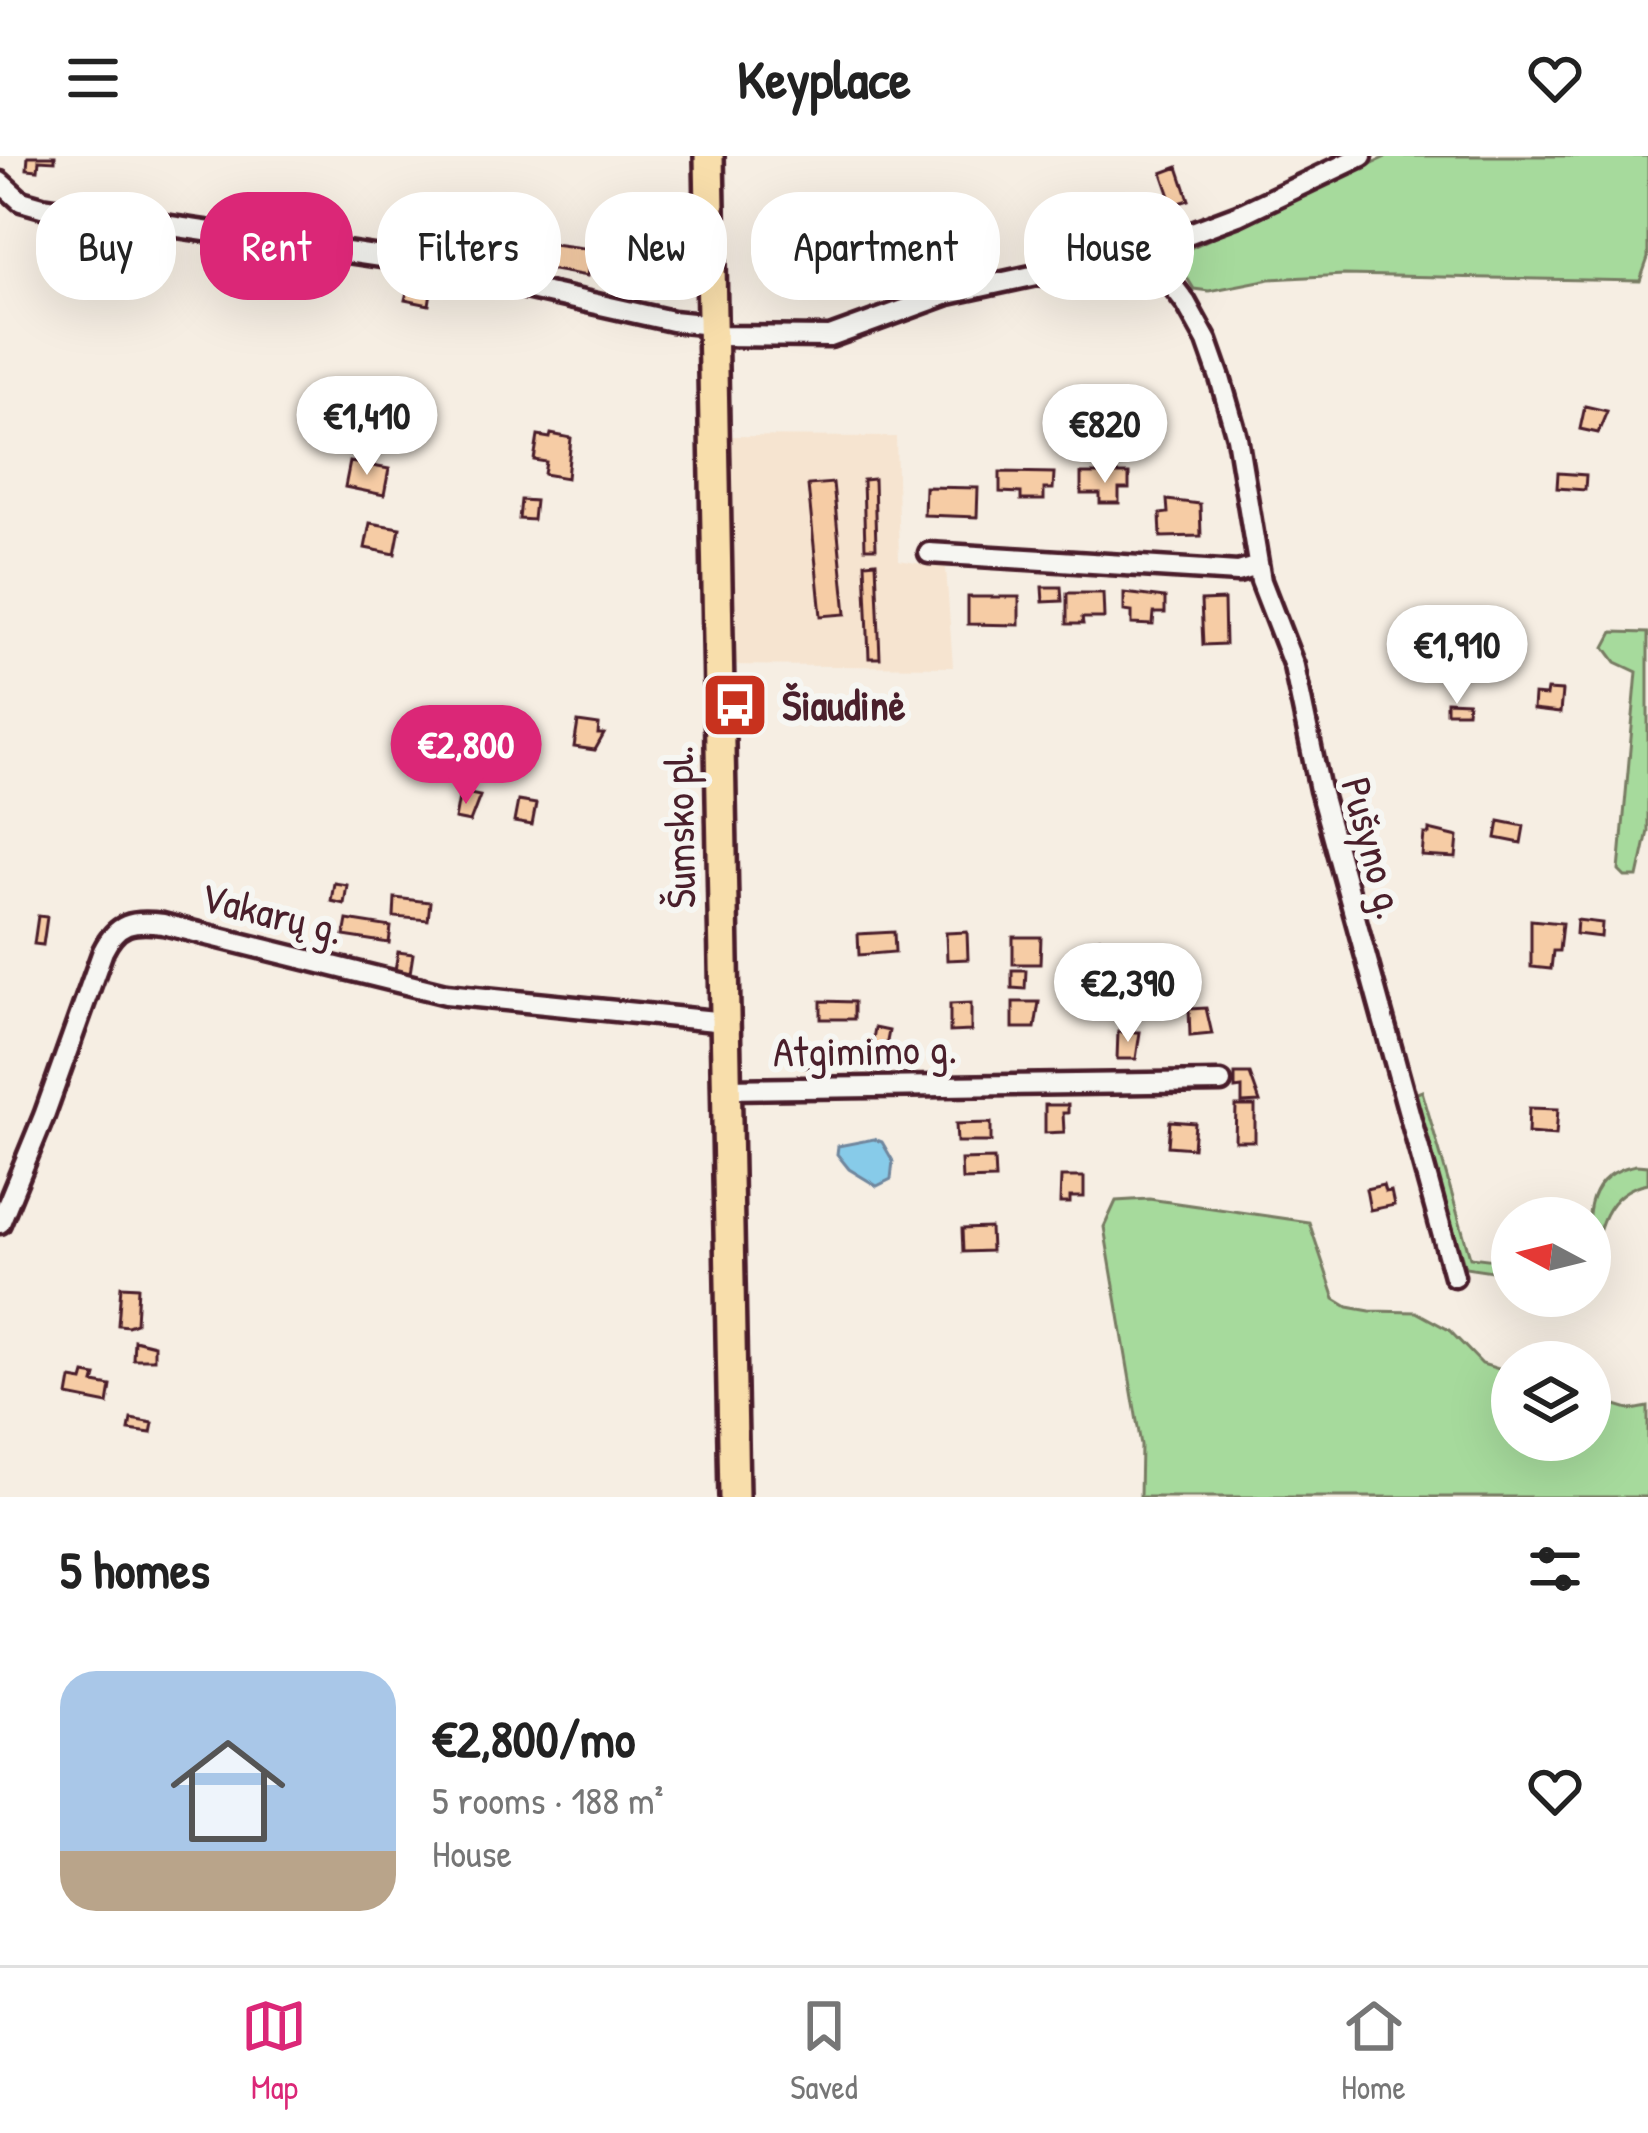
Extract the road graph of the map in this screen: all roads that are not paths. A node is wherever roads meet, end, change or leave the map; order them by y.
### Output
1 (709, 156) edge
2 (1363, 156) edge
3 (0, 182) edge
4 (1194, 232) edge
5 (1024, 278) edge
6 (1181, 300) edge
7 (712, 331) junction
8 (929, 554) dead end
9 (1258, 566) junction
10 (725, 1022) junction
11 (1221, 1082) dead end
12 (726, 1088) junction
13 (0, 1223) edge
14 (1454, 1276) dead end
15 (734, 1497) edge

1 - 7 main road, Šumsko pl.
2 - 4 street
3 - 7 street
5 - 7 street
6 - 9 street, Pušyno g.
7 - 10 main road, Šumsko pl.
8 - 9 street
9 - 14 street, Pušyno g.
10 - 12 main road, Šumsko pl.
10 - 13 street, Vakarų g.
11 - 12 street, Atgimimo g.
12 - 15 main road, Šumsko pl.

